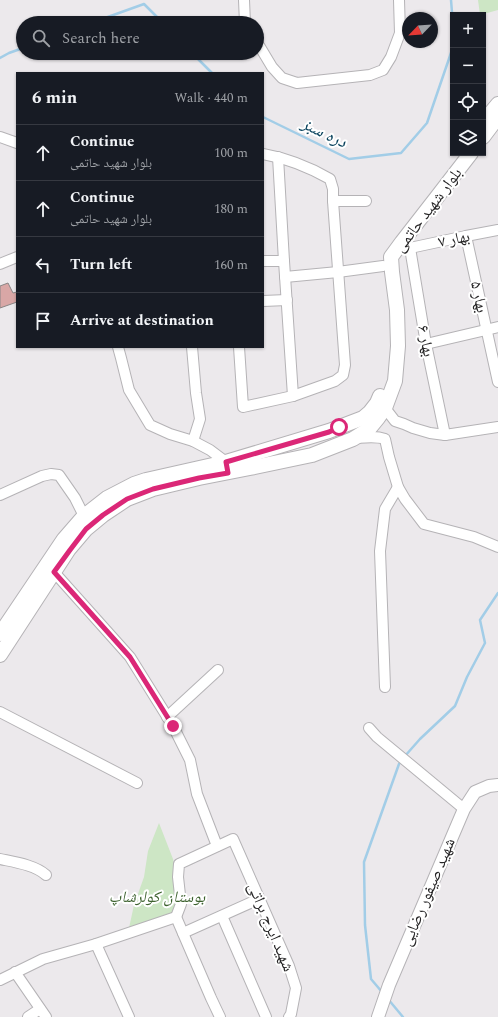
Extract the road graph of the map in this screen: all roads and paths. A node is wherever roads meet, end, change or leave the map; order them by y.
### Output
1 (244, 0) edge
2 (399, 0) edge
3 (245, 16) edge
4 (264, 53) edge
5 (498, 104) edge
6 (498, 117) edge
7 (485, 120) edge
8 (486, 133) edge
9 (0, 137) edge
10 (16, 143) edge
11 (264, 154) edge
12 (458, 156) edge
13 (469, 156) edge
14 (278, 157) junction
15 (333, 201) junction
16 (366, 201) dead end
17 (498, 230) edge
18 (466, 236) junction
19 (406, 245) junction
20 (16, 257) edge
21 (264, 261) edge
22 (284, 261) junction
23 (0, 264) edge
24 (383, 266) junction
25 (338, 272) junction
26 (285, 277) junction
27 (287, 300) junction
28 (264, 301) edge
29 (498, 327) edge
30 (486, 330) junction
31 (426, 344) junction
32 (118, 348) edge
33 (121, 348) edge
34 (192, 348) edge
35 (239, 348) edge
36 (121, 358) junction
37 (498, 382) edge
38 (293, 396) junction
39 (384, 408) junction
40 (498, 427) edge
41 (445, 435) junction
42 (352, 439) junction
43 (193, 442) junction
44 (227, 467) junction
45 (398, 487) junction
46 (0, 495) edge
47 (84, 516) junction
48 (498, 547) edge
49 (50, 569) junction
50 (0, 634) edge
51 (0, 655) edge
52 (218, 670) dead end
53 (385, 687) dead end
54 (0, 712) edge
55 (167, 717) junction
56 (369, 728) dead end
57 (137, 783) dead end
58 (498, 785) edge
59 (464, 809) junction
60 (217, 846) junction
61 (0, 859) edge
62 (46, 876) dead end
63 (259, 899) junction
64 (222, 916) junction
65 (176, 917) junction
66 (183, 934) junction
67 (96, 944) junction
68 (15, 972) junction
69 (0, 980) edge
70 (43, 1013) edge
71 (28, 1017) edge
72 (129, 1017) edge
73 (220, 1017) edge
74 (266, 1017) edge
75 (289, 1017) edge
76 (378, 1017) edge

1 - 3 street
2 - 4 street
5 - 7 main road
6 - 8 main road
9 - 10 street
11 - 14 street
12 - 24 main road, بلوار شهید حاتمی
13 - 19 main road, بلوار شهید حاتمی
14 - 15 street
14 - 22 street
15 - 16 street
15 - 25 street
17 - 18 street, بهار ۷
18 - 19 street, بهار ۷
18 - 30 street, بهار ۵
19 - 31 street, بهار ۶
19 - 39 main road, بلوار شهید حاتمی
20 - 23 street
21 - 22 street
22 - 26 street
24 - 25 street
24 - 44 main road, بلوار شهید حاتمی
25 - 26 street
25 - 38 street
26 - 27 street
27 - 28 street
27 - 38 street
29 - 30 street
30 - 31 street
30 - 37 street, بهار ۵
31 - 41 street, بهار ۶
32 - 36 street
33 - 36 street
34 - 43 street
35 - 38 street
36 - 43 street
39 - 41 street
39 - 42 main road, بلوار شهید حاتمی
40 - 41 street
42 - 44 main road, بلوار شهید حاتمی
42 - 45 street
43 - 44 street
44 - 47 main road, بلوار شهید حاتمی
44 - 49 main road, بلوار شهید حاتمی
45 - 48 street
45 - 53 street
46 - 47 street
47 - 49 main road, بلوار شهید حاتمی
49 - 50 main road, بلوار شهید حاتمی
49 - 51 main road, بلوار شهید حاتمی
49 - 55 street
52 - 55 street
54 - 57 street
55 - 60 street
56 - 59 street
58 - 59 street, شهید صیفور رضایی
59 - 76 street, شهید صیفور رضایی
60 - 63 street, شهید ایرج براتی
60 - 65 street
61 - 62 street
63 - 64 street
63 - 75 street, شهید ایرج براتی
64 - 66 street
64 - 74 street
65 - 66 street
65 - 67 street
66 - 73 street
67 - 68 street
67 - 72 street
68 - 69 street
68 - 70 street
70 - 71 street

